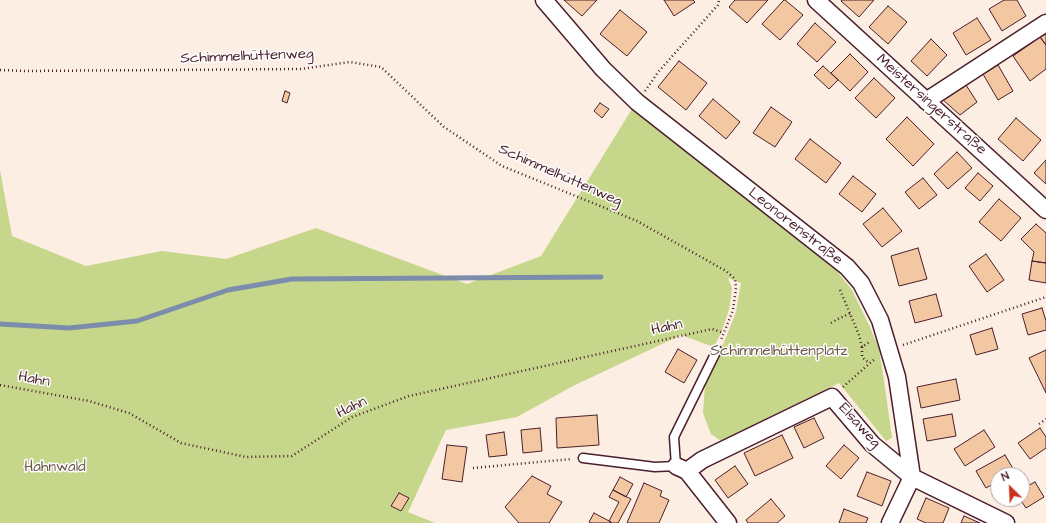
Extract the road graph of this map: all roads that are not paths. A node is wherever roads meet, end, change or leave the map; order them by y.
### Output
1 (544, 0) edge
2 (816, 0) edge
3 (1046, 23) edge
4 (926, 101) junction
5 (1046, 210) edge
6 (717, 350) road end
7 (583, 458) road end
8 (682, 468) junction
9 (912, 477) junction
10 (728, 523) edge
11 (890, 523) edge
12 (1006, 523) edge

1 - 9 street, Leonorenstraße
2 - 4 street, Meistersingerstraße
3 - 4 street
4 - 5 street, Meistersingerstraße
6 - 8 lane
7 - 8 lane
8 - 9 street, Elsaweg
8 - 10 street
9 - 11 street
9 - 12 street, Elsaweg

